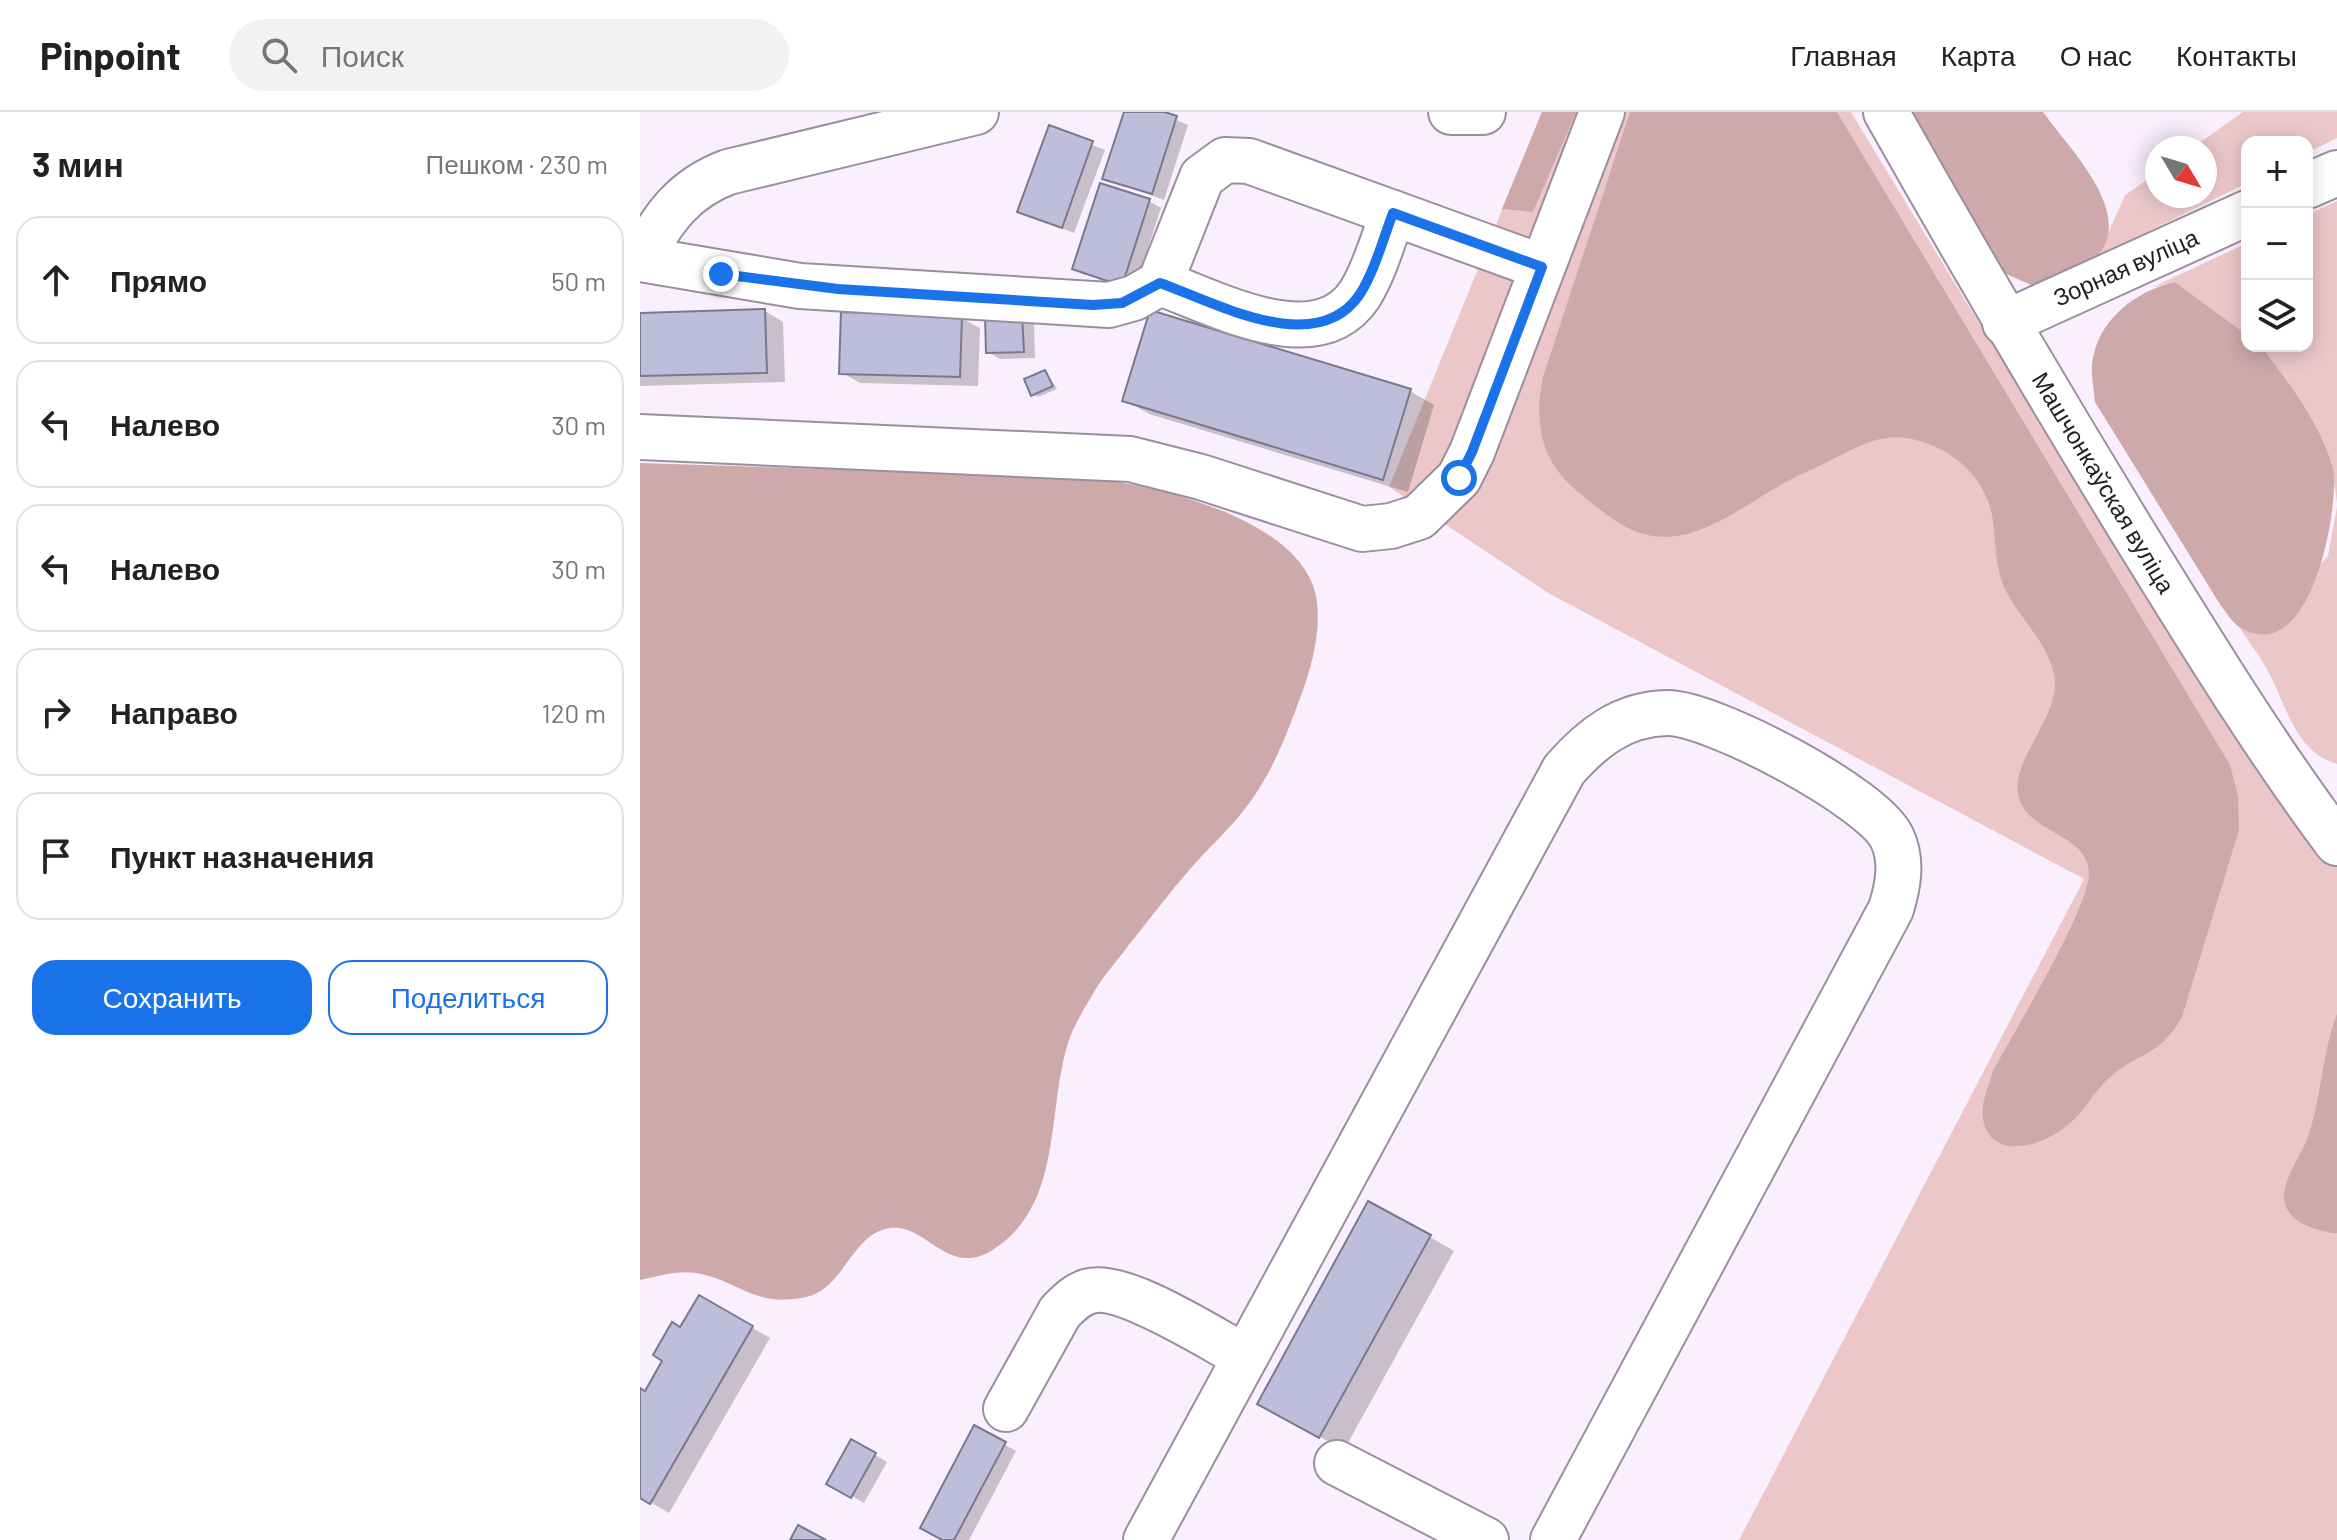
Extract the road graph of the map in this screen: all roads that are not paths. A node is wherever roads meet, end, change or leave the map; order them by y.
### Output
1 (976, 112) edge
2 (1451, 112) edge
3 (1483, 112) edge
4 (1602, 112) edge
5 (1886, 112) edge
6 (2337, 173) edge
7 (2313, 183) edge
8 (1393, 213) junction
9 (2241, 216) edge
10 (640, 259) edge
11 (1542, 267) junction
12 (1160, 283) junction
13 (2005, 323) junction
14 (640, 437) edge
15 (2337, 843) edge
16 (1244, 1356) junction
17 (1006, 1409) dead end
18 (1337, 1463) dead end
19 (1146, 1540) edge
20 (1486, 1540) edge
21 (1553, 1540) edge

1 - 10 street
2 - 3 street
4 - 11 street
5 - 13 street, Машчонкаўская вуліца
6 - 7 street
8 - 11 street
8 - 12 street
8 - 12 street
9 - 13 street, Зорная вуліца
10 - 12 street
11 - 14 street
13 - 15 street, Машчонкаўская вуліца
16 - 17 street
16 - 19 street
16 - 21 street
18 - 20 street

